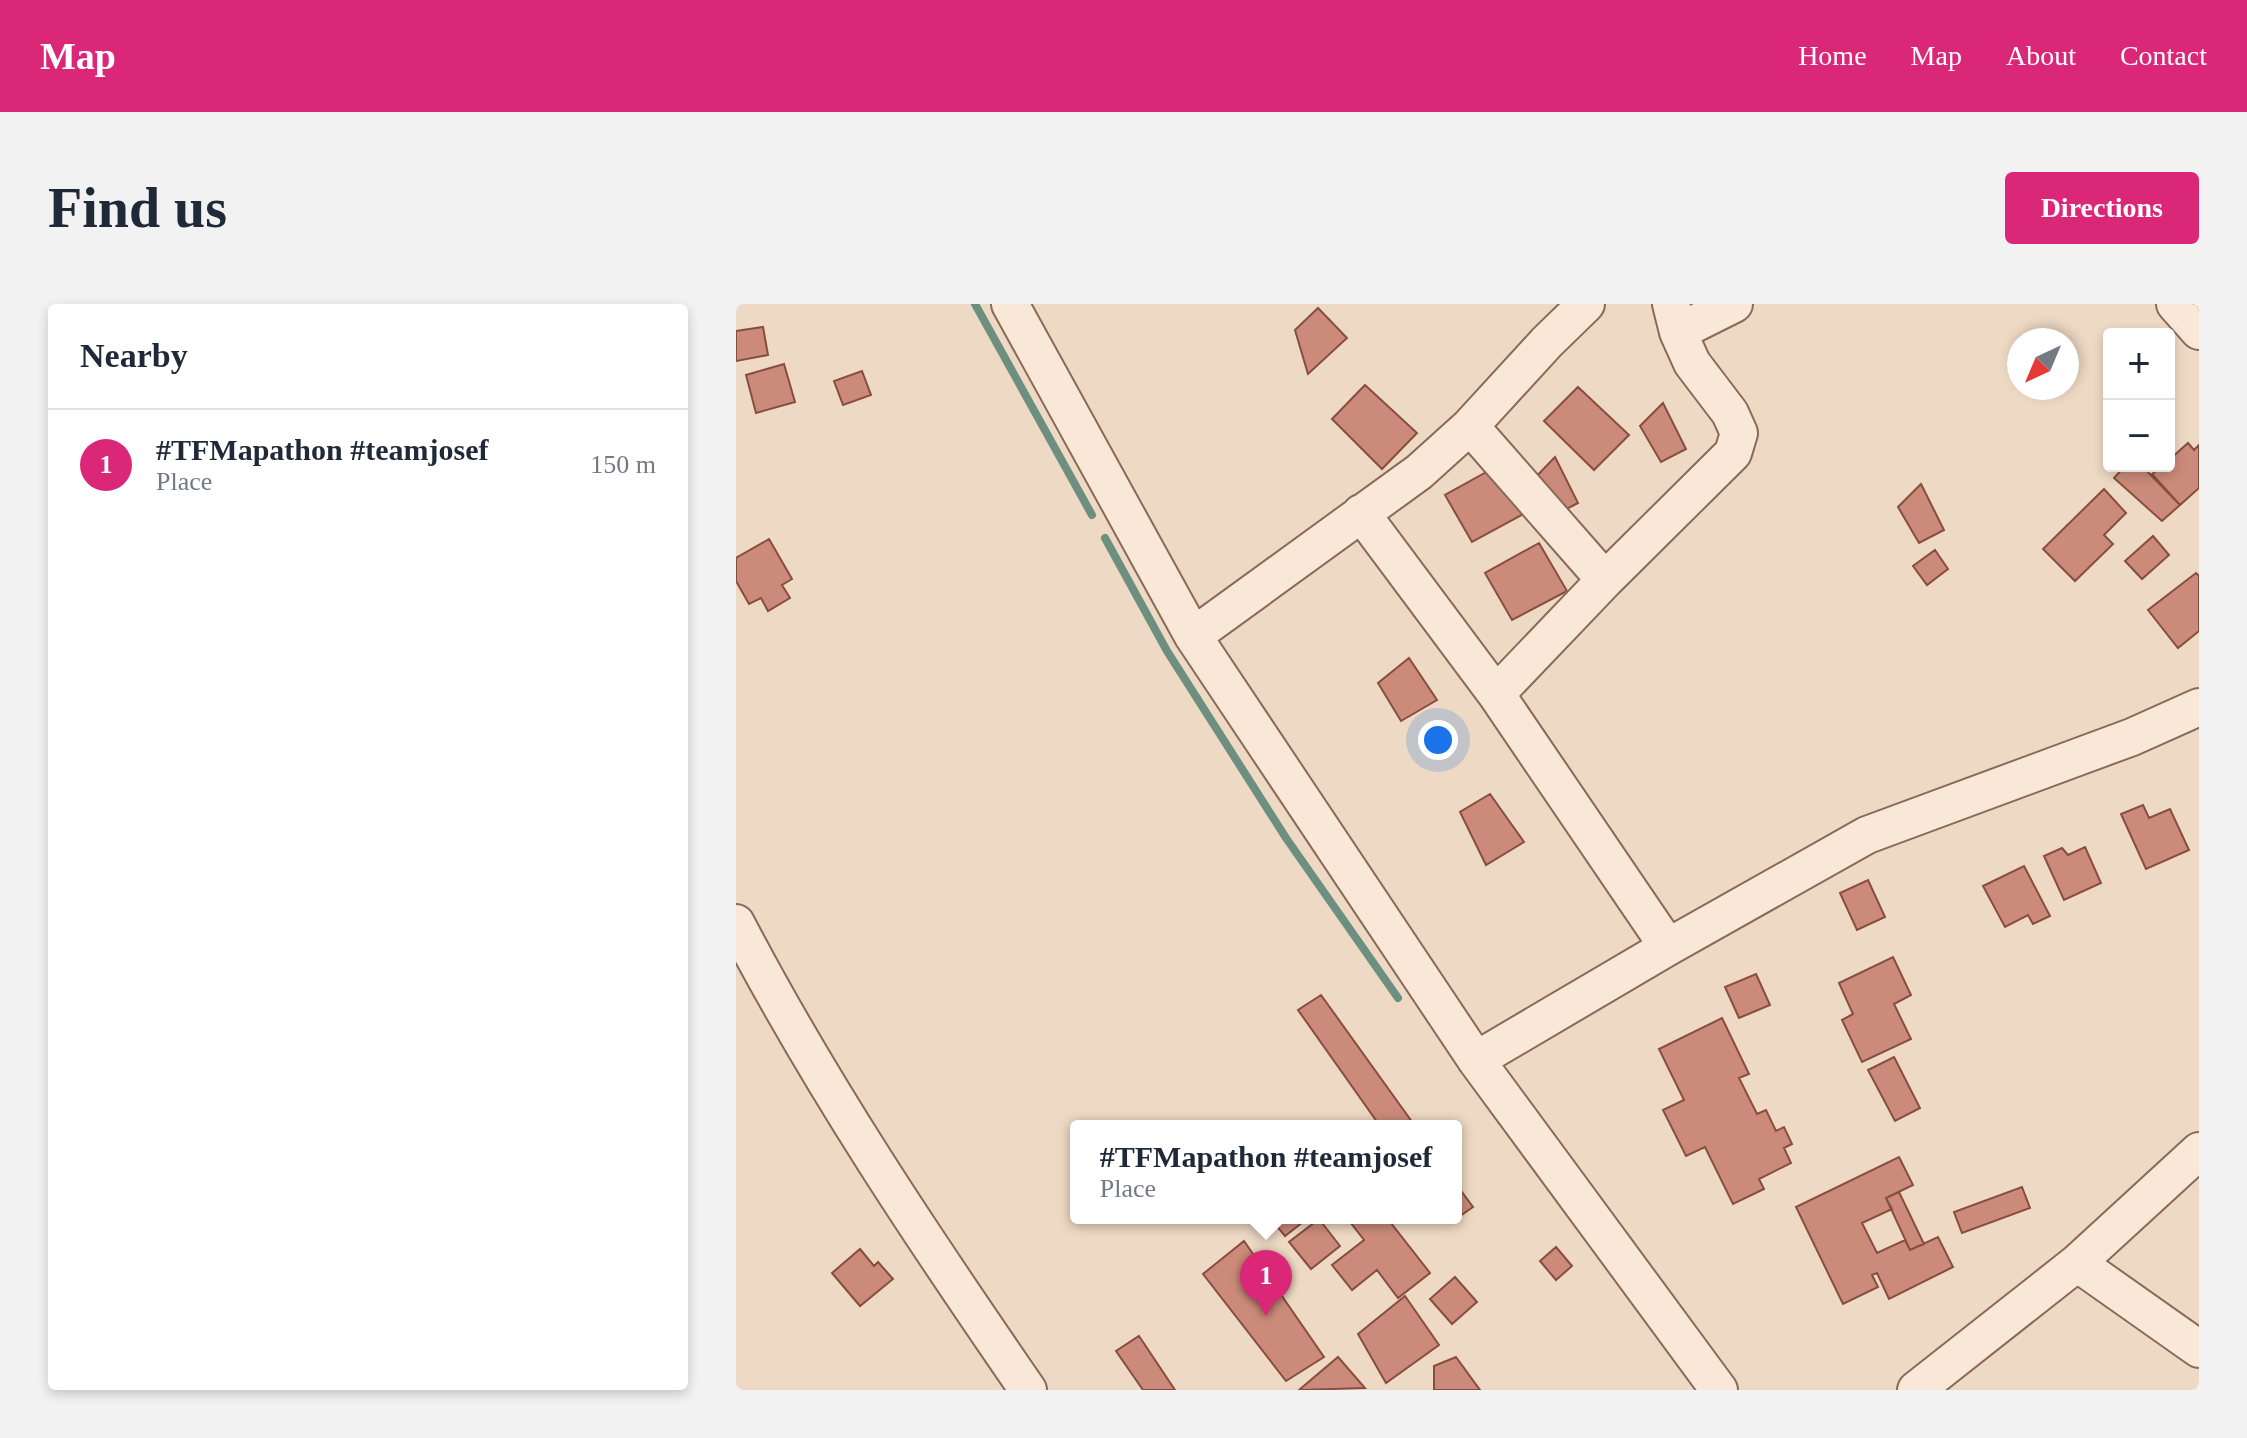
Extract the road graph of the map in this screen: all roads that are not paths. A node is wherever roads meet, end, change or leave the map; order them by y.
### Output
1 (1010, 304) edge
2 (1586, 304) edge
3 (1734, 304) edge
4 (2175, 304) edge
5 (1675, 318) edge
6 (2199, 331) edge
7 (1470, 426) junction
8 (1361, 513) junction
9 (1605, 580) junction
10 (1193, 636) junction
11 (1496, 694) junction
12 (2199, 707) edge
13 (736, 923) edge
14 (1668, 947) junction
15 (1476, 1060) junction
16 (2199, 1151) edge
17 (2077, 1263) junction
18 (2199, 1349) edge
19 (1028, 1390) edge
20 (1719, 1390) edge
21 (1916, 1390) edge

1 - 10 street
2 - 7 street
3 - 5 street
4 - 6 street
5 - 9 street
7 - 8 street
7 - 9 street
8 - 10 street
8 - 11 street
9 - 11 street
10 - 15 street
11 - 14 street
12 - 14 street
13 - 19 street
14 - 15 street
15 - 20 street
16 - 17 street
17 - 18 street
17 - 21 street

